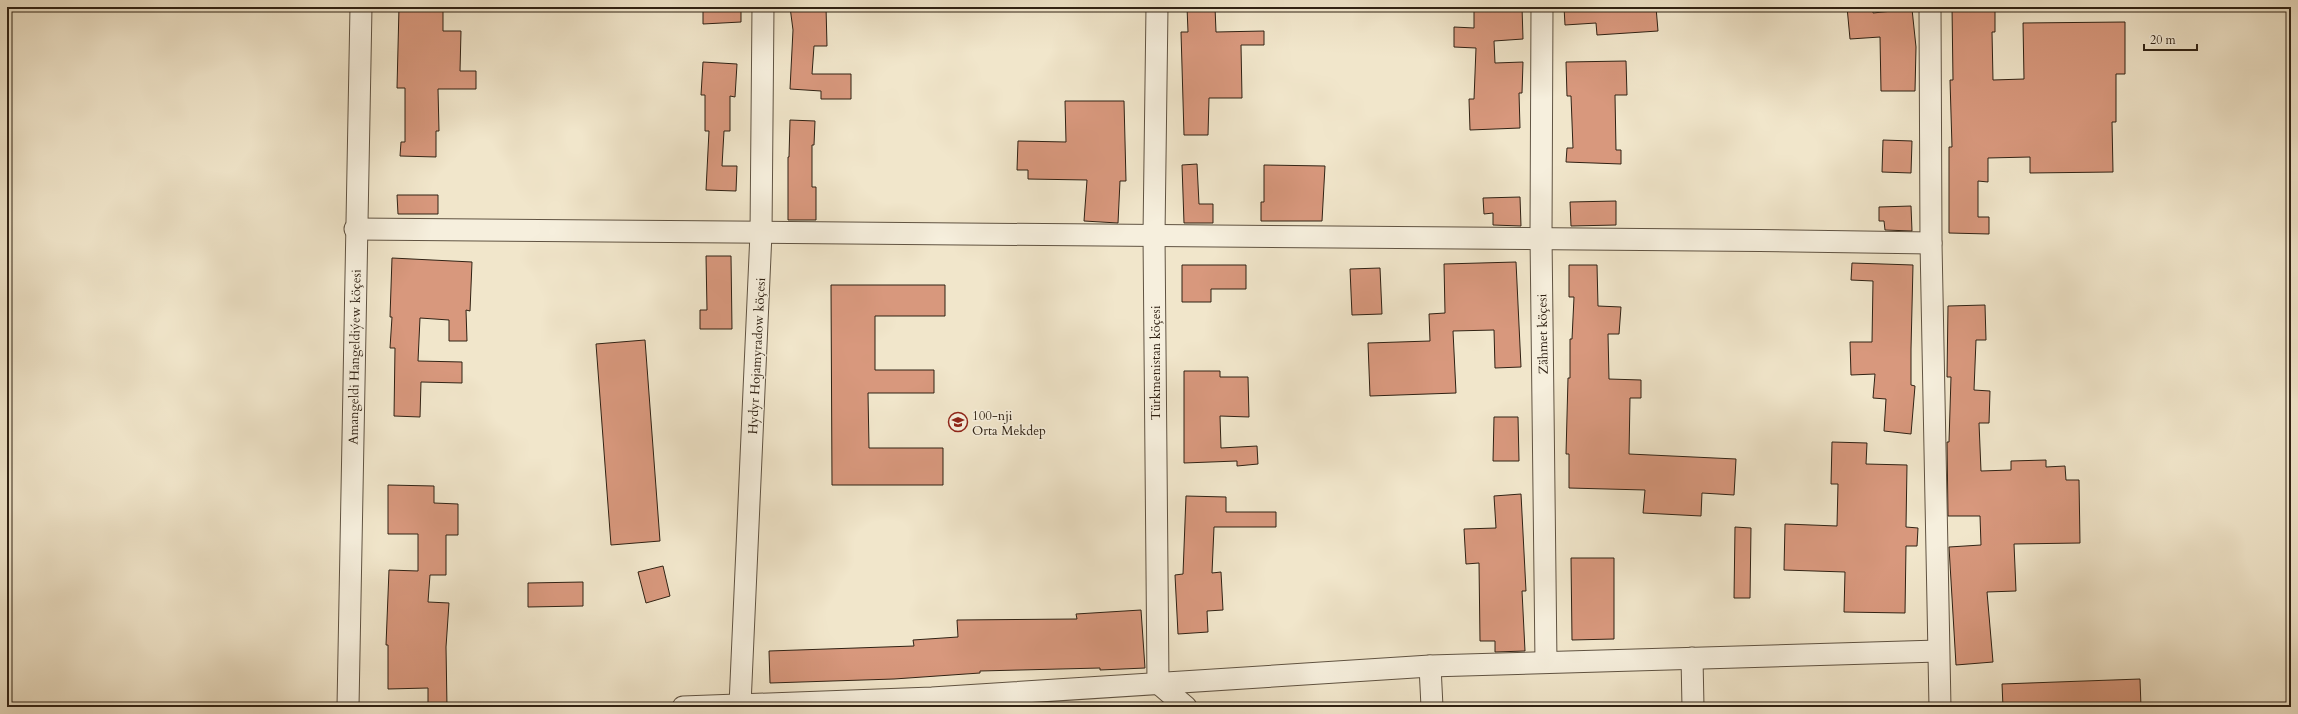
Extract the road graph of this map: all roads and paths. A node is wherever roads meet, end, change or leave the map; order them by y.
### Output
1 (361, 7) edge
2 (763, 7) edge
3 (1157, 7) edge
4 (1542, 7) edge
5 (1930, 7) edge
6 (356, 229) junction
7 (762, 234) junction
8 (1154, 235) junction
9 (1541, 236) junction
10 (1931, 243) junction
11 (1938, 651) junction
12 (1692, 658) junction
13 (1546, 662) junction
14 (1430, 666) junction
15 (1158, 683) junction
16 (932, 702) edge
17 (740, 705) junction
18 (348, 707) edge
19 (683, 707) edge
20 (1186, 707) edge
21 (1432, 707) edge
22 (1693, 707) edge
23 (1940, 707) edge

1 - 6 street, Amangeldi Hangeldiýew köçesi
2 - 7 street, Hydyr Hojamyradow köçesi
3 - 8 street, Türkmenistan köçesi
4 - 9 street, Zähmet köçesi
5 - 10 street
6 - 7 street
6 - 18 street, Amangeldi Hangeldiýew köçesi
7 - 8 street
7 - 17 street, Hydyr Hojamyradow köçesi
8 - 9 street
8 - 15 street, Türkmenistan köçesi
9 - 10 street
9 - 13 street, Zähmet köçesi
10 - 11 street
11 - 12 street
11 - 23 street
12 - 13 street
12 - 22 street
13 - 14 street
14 - 15 street
14 - 21 street
15 - 16 street
15 - 20 street
16 - 17 street
17 - 19 street

